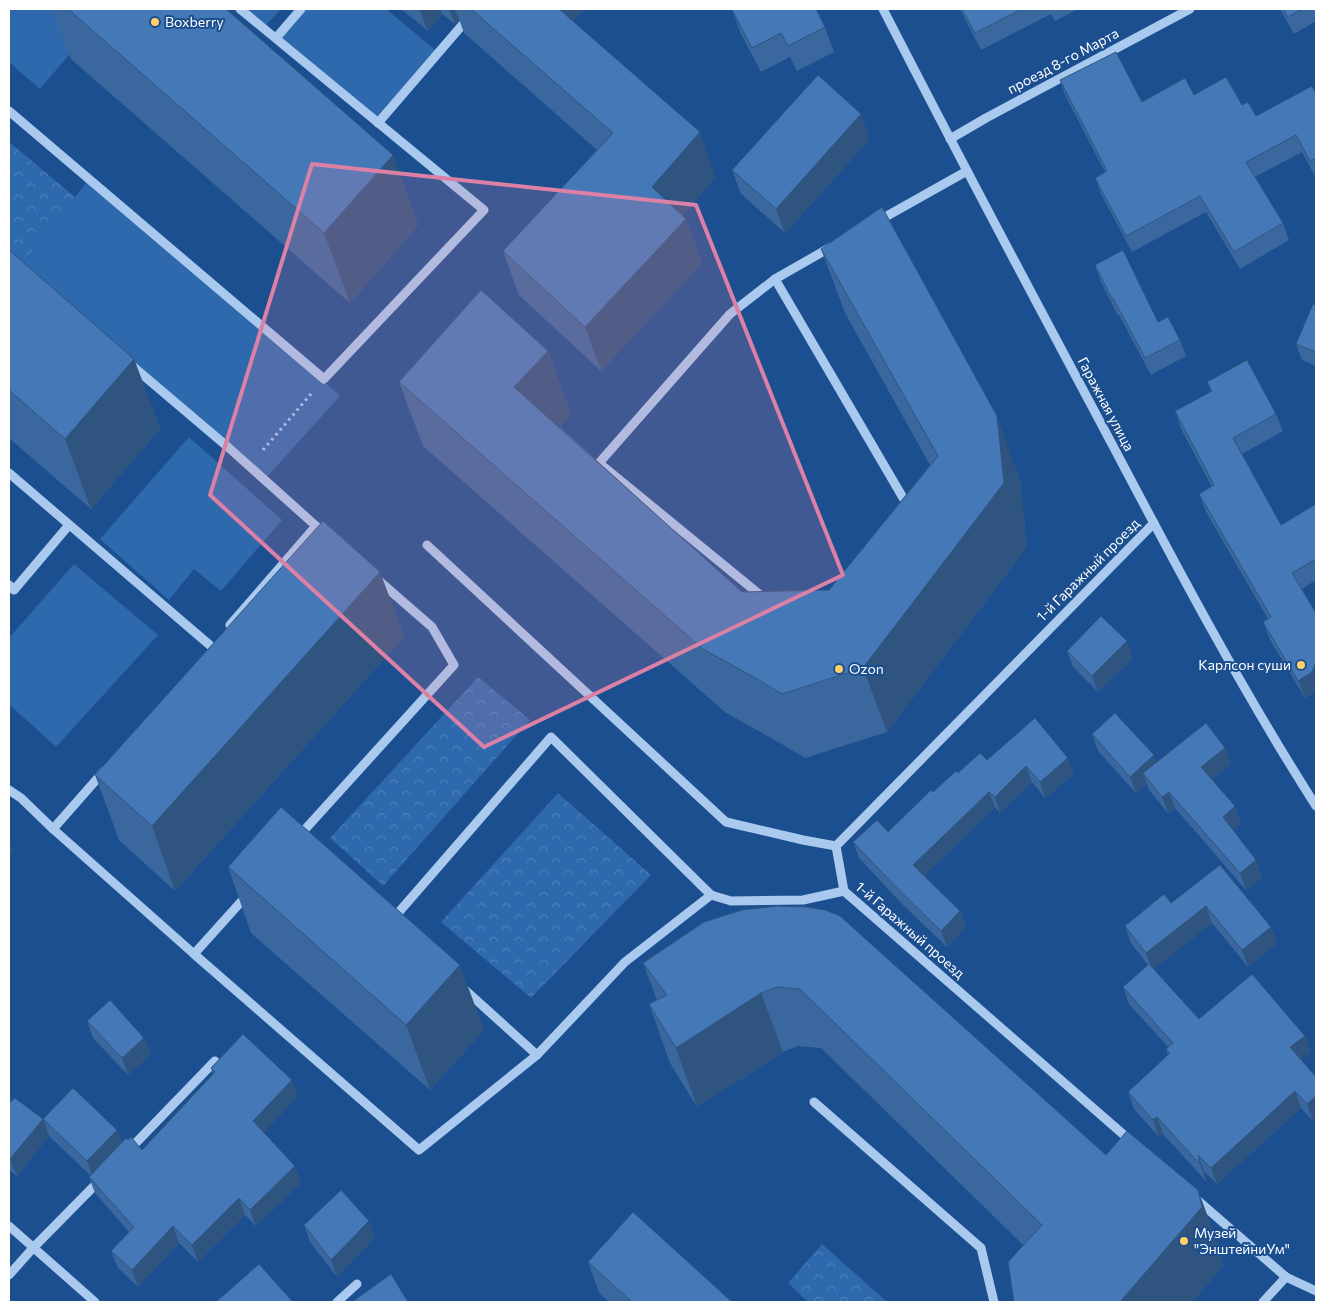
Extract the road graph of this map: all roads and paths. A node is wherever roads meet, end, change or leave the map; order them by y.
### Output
1 (240, 9) edge
2 (300, 9) edge
3 (476, 9) edge
4 (883, 9) edge
5 (1185, 10) edge
6 (276, 38) junction
7 (9, 111) edge
8 (378, 123) junction
9 (950, 139) junction
10 (967, 171) junction
11 (870, 225) edge
12 (836, 245) edge
13 (775, 279) junction
14 (123, 358) edge
15 (324, 379) junction
16 (249, 466) junction
17 (9, 473) edge
18 (914, 515) edge
19 (1154, 523) junction
20 (69, 525) junction
21 (316, 526) junction
22 (330, 539) edge
23 (427, 545) dead end
24 (374, 577) edge
25 (9, 585) edge
26 (775, 607) edge
27 (225, 632) edge
28 (218, 639) edge
29 (111, 762) edge
30 (1316, 787) edge
31 (9, 790) edge
32 (1311, 797) junction
33 (1316, 806) edge
34 (53, 829) junction
35 (298, 842) edge
36 (836, 846) junction
37 (252, 888) edge
38 (844, 891) junction
39 (711, 895) junction
40 (398, 929) edge
41 (194, 954) junction
42 (456, 982) dead end
43 (537, 1055) junction
44 (215, 1061) edge
45 (814, 1102) dead end
46 (1136, 1146) edge
47 (121, 1158) edge
48 (108, 1172) edge
49 (1188, 1192) edge
50 (9, 1226) edge
51 (33, 1248) junction
52 (9, 1275) edge
53 (1286, 1277) junction
54 (357, 1284) dead end
55 (1316, 1290) edge
56 (95, 1302) edge
57 (337, 1302) edge
58 (994, 1302) edge
59 (1263, 1302) edge

1 - 6 street
2 - 6 street
3 - 8 street
4 - 9 street, Гаражная улица
5 - 9 street, проезд 8-го Марта
6 - 8 street
7 - 15 street
8 - 15 street
9 - 10 street, Гаражная улица
10 - 11 street
10 - 19 street, Гаражная улица
12 - 13 street
13 - 18 street
13 - 26 street
14 - 16 street
15 - 16 path
16 - 21 street
17 - 20 street
19 - 32 street, Гаражная улица
19 - 36 street, 1-й Гаражный проезд
20 - 25 street
20 - 28 street
21 - 22 street
21 - 27 street
23 - 36 street
24 - 35 street
29 - 34 street
30 - 32 street
31 - 34 street
32 - 33 street, Гаражная улица
34 - 41 street
36 - 38 street, 1-й Гаражный проезд
37 - 41 street
38 - 39 street
38 - 46 street, 1-й Гаражный проезд
39 - 40 street
39 - 43 street
41 - 43 street
42 - 43 street
44 - 47 street
45 - 58 street
48 - 51 street
49 - 53 street
50 - 51 street
51 - 52 street
51 - 56 street
53 - 55 street
53 - 59 street
54 - 57 street

